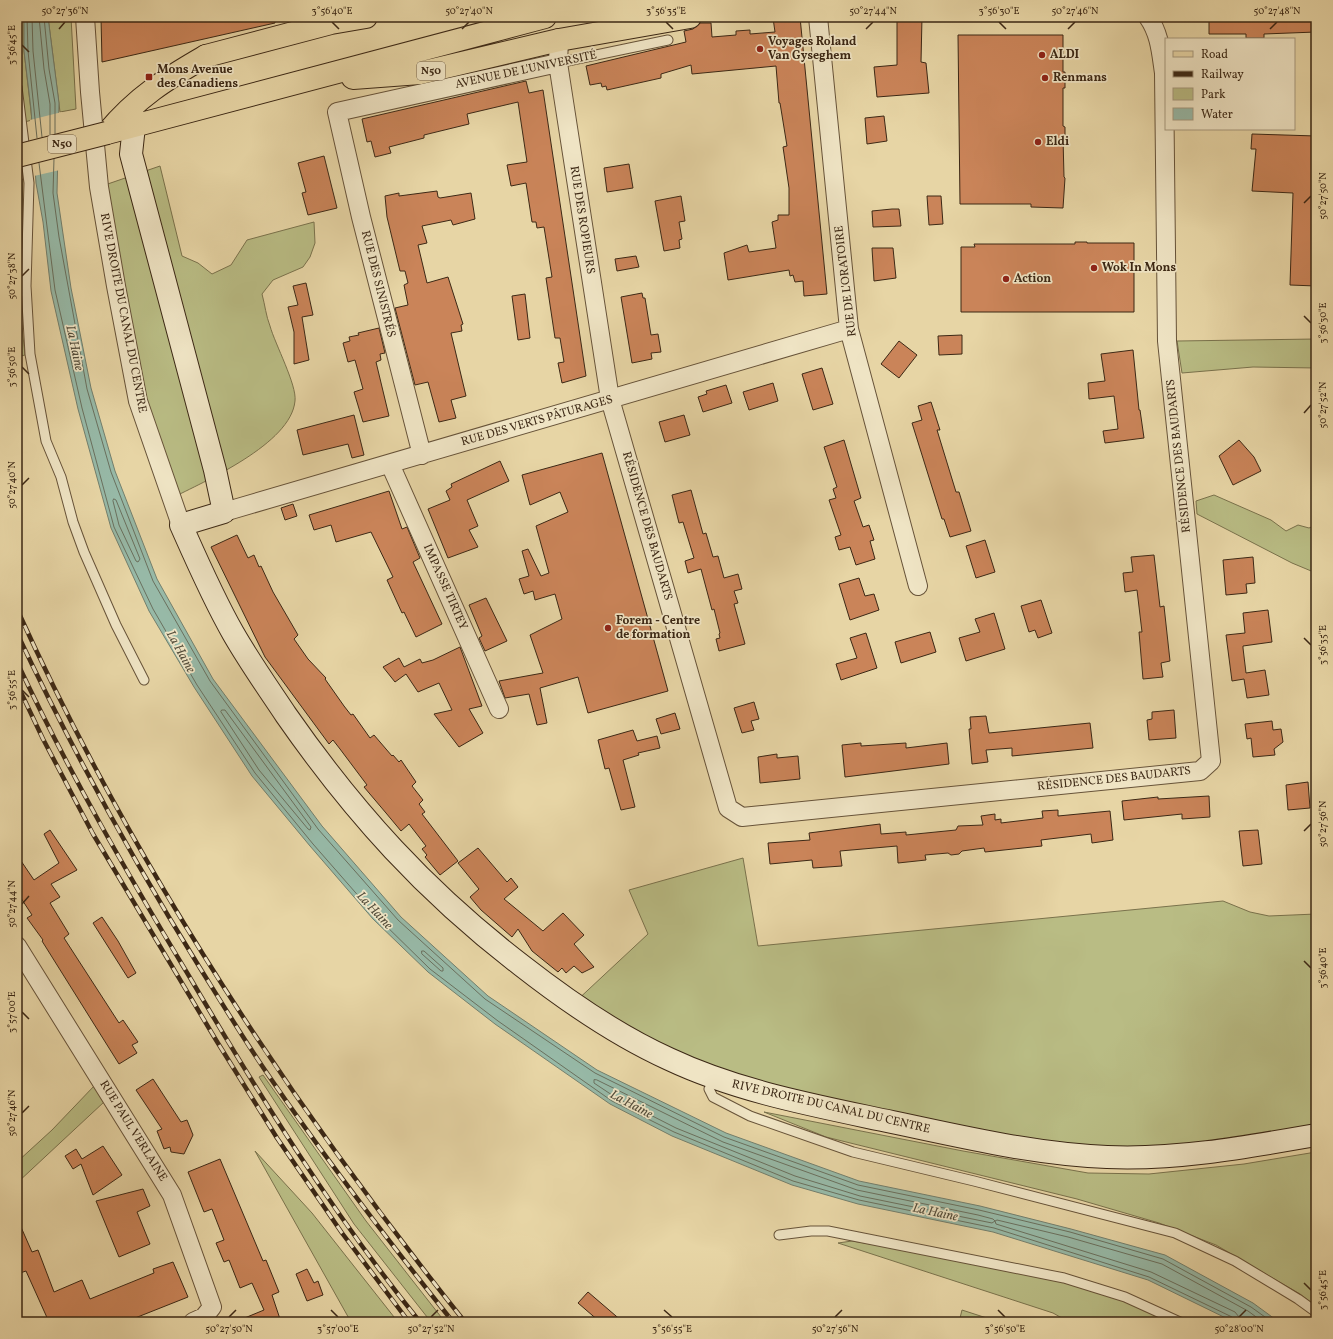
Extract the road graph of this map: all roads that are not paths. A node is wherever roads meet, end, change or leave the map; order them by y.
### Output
1 (85, 17) edge
2 (366, 17) edge
3 (545, 17) edge
4 (818, 17) edge
5 (684, 18) edge
6 (1153, 20) edge
7 (322, 21) edge
8 (559, 40) junction
9 (668, 40) dead end
10 (558, 63) junction
11 (300, 82) junction
12 (17, 87) edge
13 (337, 112) joint
14 (134, 126) junction
15 (107, 133) junction
16 (17, 156) edge
17 (849, 329) junction
18 (610, 399) junction
19 (422, 455) junction
20 (390, 464) junction
21 (224, 512) junction
22 (181, 525) junction
23 (918, 586) dead end
24 (144, 680) dead end
25 (499, 709) dead end
26 (17, 946) edge
27 (709, 1089) dead end
28 (1316, 1134) edge
29 (779, 1235) dead end
30 (1316, 1312) edge
31 (193, 1322) edge
32 (1180, 1322) edge

1 - 22 street, RIVE DROITE DU CANAL DU CENTRE
2 - 7 main road
3 - 11 main road
4 - 17 street, RUE DE L'ORATOIRE
5 - 8 main road, N50
6 - 18 street, RÉSIDENCE DES BAUDARTS
7 - 15 main road
8 - 10 street, RUE DES ROPIEURS
8 - 11 main road, N50
9 - 10 lane, AVENUE DE L'UNIVERSITÉ
10 - 13 street, AVENUE DE L'UNIVERSITÉ
10 - 18 street, RUE DES ROPIEURS
11 - 14 main road, N50
12 - 24 lane
13 - 19 street, RUE DES SINISTRÉS
14 - 15 main road, N50
14 - 21 street
15 - 16 main road, N50, bridge
17 - 18 street, RUE DES VERTS PÂTURAGES
17 - 23 street, RUE DE L'ORATOIRE
18 - 19 street, RUE DES VERTS PÂTURAGES
19 - 20 street, RUE DES VERTS PÂTURAGES
20 - 21 street, RUE DES VERTS PÂTURAGES
20 - 25 street, IMPASSE TIRTEY
21 - 22 street
22 - 28 street, RIVE DROITE DU CANAL DU CENTRE
26 - 31 street, RUE PAUL VERLAINE
27 - 30 lane
29 - 32 lane

